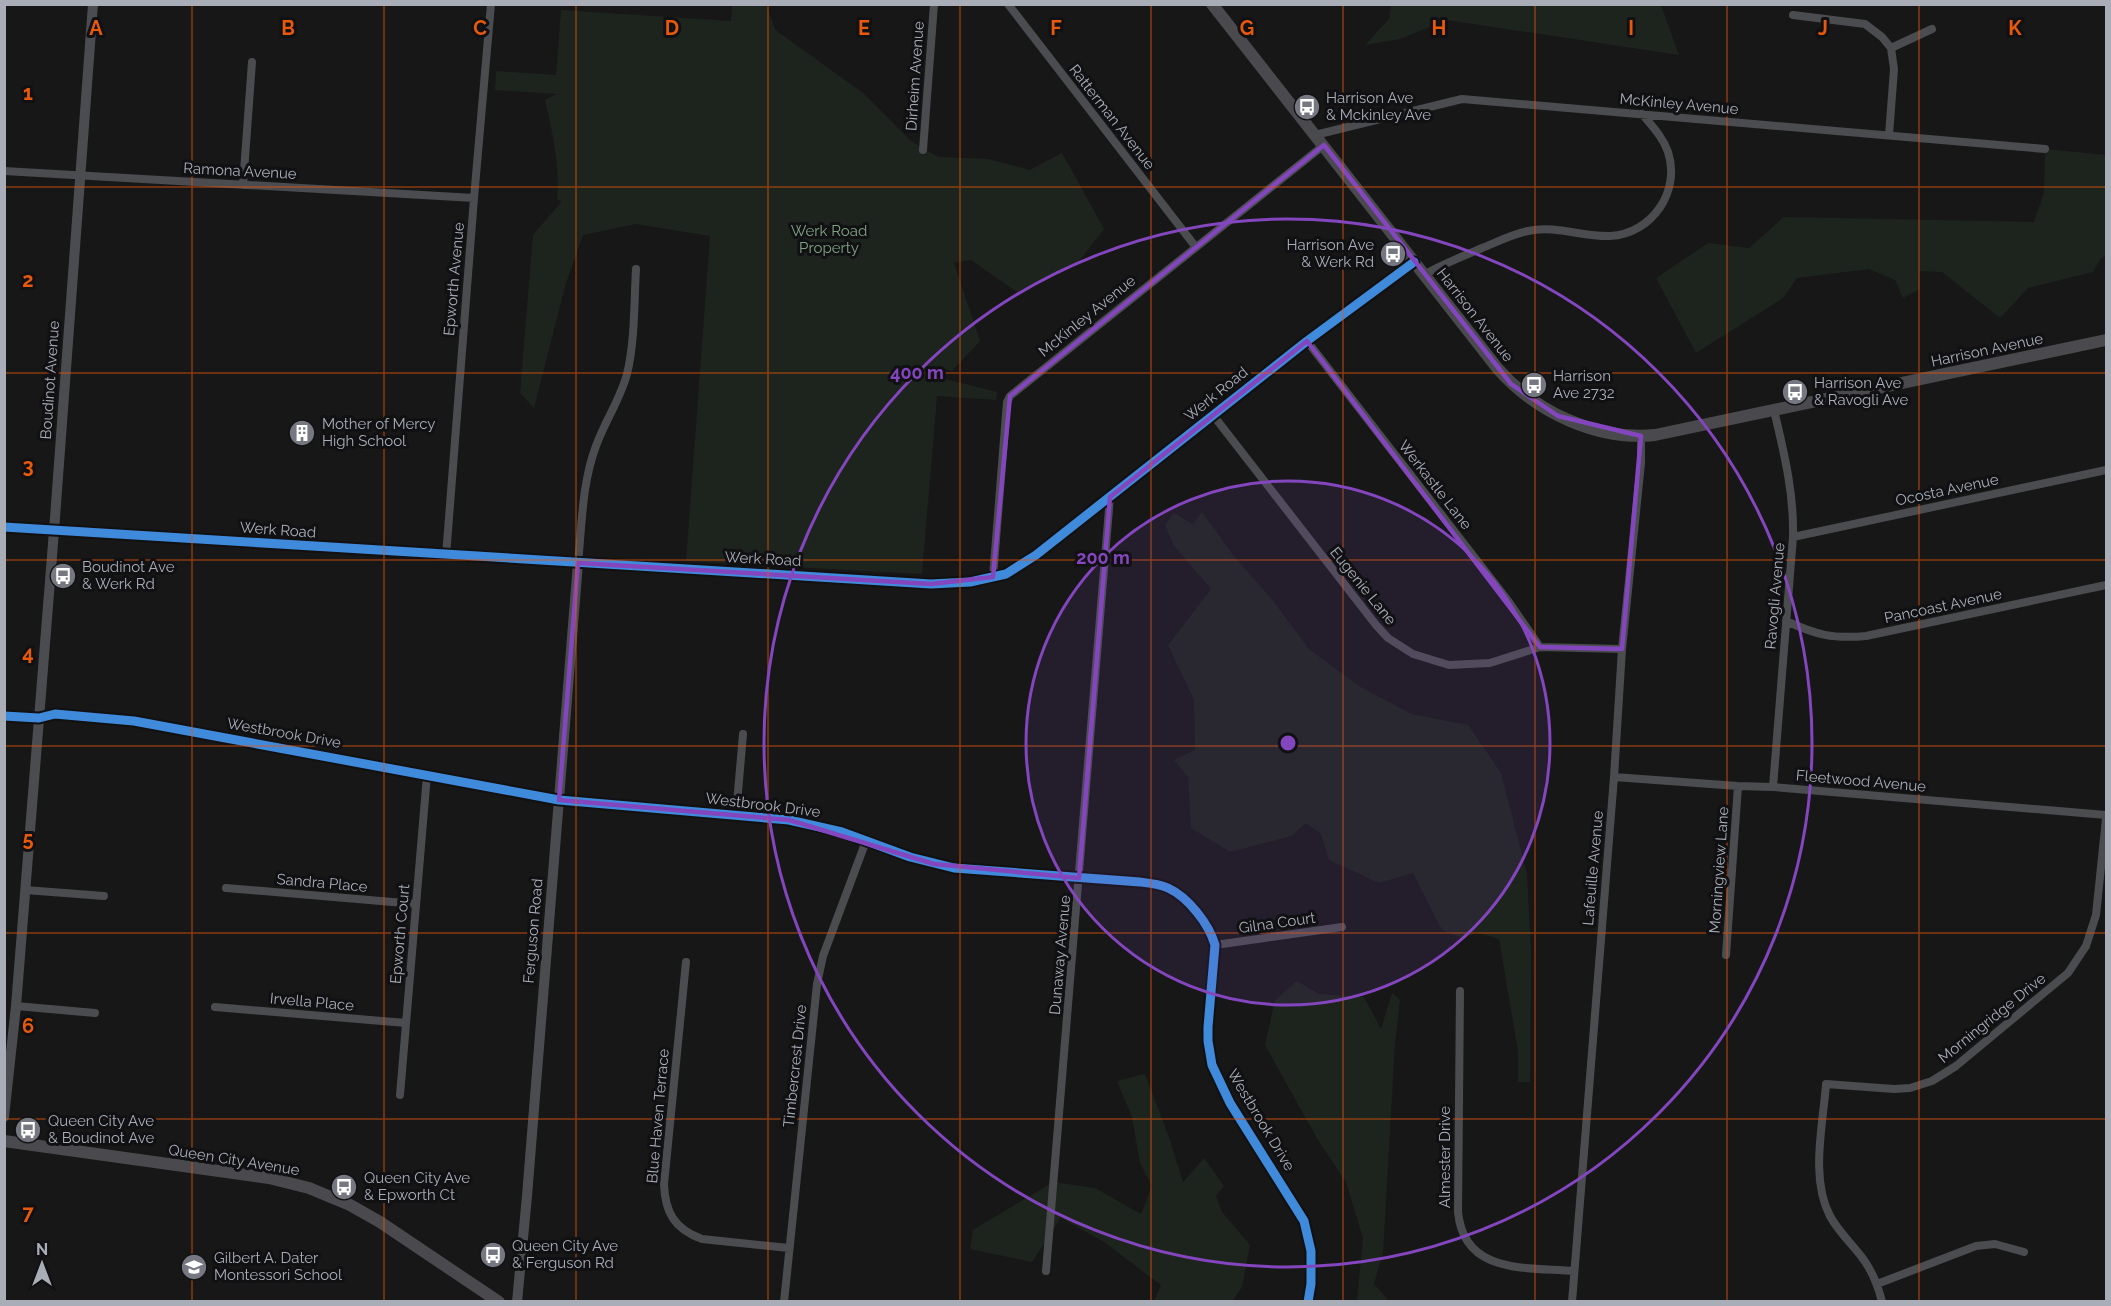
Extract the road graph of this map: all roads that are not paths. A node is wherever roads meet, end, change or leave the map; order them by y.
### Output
1 (93, 4) edge
2 (491, 4) edge
3 (934, 4) edge
4 (1008, 4) edge
5 (1212, 4) edge
6 (1793, 15) dead end
7 (1932, 29) dead end
8 (1891, 48) junction
9 (252, 62) dead end
10 (1642, 114) junction
11 (1889, 135) junction
12 (1320, 140) junction
13 (2045, 149) dead end
14 (923, 150) dead end
15 (4, 171) edge
16 (81, 175) junction
17 (243, 185) junction
18 (474, 198) junction
19 (1195, 246) junction
20 (1414, 262) junction
21 (636, 269) dead end
22 (1424, 275) junction
23 (2106, 340) edge
24 (1306, 341) junction
25 (1774, 410) junction
26 (1213, 415) junction
27 (1641, 436) junction
28 (2106, 470) edge
29 (1110, 497) junction
30 (4, 527) edge
31 (54, 531) junction
32 (1793, 537) junction
33 (446, 556) junction
34 (578, 563) junction
35 (993, 577) junction
36 (2106, 585) edge
37 (1786, 621) junction
38 (1540, 646) junction
39 (1622, 649) junction
40 (4, 716) edge
41 (39, 718) junction
42 (743, 734) dead end
43 (427, 775) junction
44 (1614, 777) junction
45 (1738, 786) junction
46 (1773, 787) junction
47 (559, 800) junction
48 (736, 815) junction
49 (2106, 817) edge
50 (866, 841) junction
51 (1079, 878) junction
52 (226, 888) dead end
53 (25, 890) junction
54 (104, 896) dead end
55 (416, 904) junction
56 (1342, 927) dead end
57 (1215, 945) junction
58 (1726, 956) dead end
59 (686, 962) dead end
60 (1460, 991) dead end
61 (16, 1006) junction
62 (215, 1007) dead end
63 (94, 1013) dead end
64 (406, 1023) junction
65 (400, 1095) dead end
66 (4, 1117) edge
67 (4, 1141) edge
68 (789, 1248) junction
69 (2024, 1252) dead end
70 (1046, 1271) dead end
71 (1574, 1271) junction
72 (1877, 1284) junction
73 (499, 1302) edge
74 (517, 1302) edge
75 (784, 1302) edge
76 (1308, 1302) edge
77 (1572, 1302) edge
78 (1882, 1302) edge

1 - 16 street, Boudinot Avenue
2 - 18 street, Epworth Avenue
3 - 14 street, Dirheim Avenue
4 - 19 street, Ratterman Avenue
5 - 12 main road, Harrison Avenue
6 - 8 street
7 - 8 street
8 - 11 street
9 - 17 street
10 - 11 street, McKinley Avenue
10 - 12 street, McKinley Avenue
10 - 22 street
11 - 13 street, McKinley Avenue
12 - 19 street, McKinley Avenue
12 - 20 main road, Harrison Avenue
15 - 16 street, Ramona Avenue
16 - 17 street, Ramona Avenue
16 - 31 street, Boudinot Avenue
17 - 18 street, Ramona Avenue
18 - 33 street, Epworth Avenue
19 - 35 street, McKinley Avenue
20 - 22 main road, Harrison Avenue
20 - 24 street, Werk Road
21 - 34 street
22 - 27 main road, Harrison Avenue
23 - 25 main road, Harrison Avenue
24 - 26 street, Werk Road
24 - 38 street, Werkastle Lane
25 - 27 main road, Harrison Avenue
25 - 32 street, Ravogli Avenue
26 - 29 street, Werk Road
26 - 38 street, Eugenie Lane
27 - 39 street, Lafeuille Avenue
28 - 32 street, Ocosta Avenue
29 - 35 street, Werk Road
29 - 51 street, Dunaway Avenue
30 - 31 street, Werk Road
31 - 33 street, Werk Road
31 - 41 street, Boudinot Avenue
32 - 37 street, Ravogli Avenue
33 - 34 street, Werk Road
34 - 35 street, Werk Road
34 - 47 street, Ferguson Road
36 - 37 street, Pancoast Avenue
37 - 46 street, Ravogli Avenue
38 - 39 street, Eugenie Lane
39 - 44 street, Lafeuille Avenue
40 - 41 street, Westbrook Drive
41 - 43 street, Westbrook Drive
41 - 53 street, Boudinot Avenue
42 - 48 street
43 - 47 street, Westbrook Drive
43 - 55 street, Epworth Court
44 - 45 street, Fleetwood Avenue
44 - 71 street, Lafeuille Avenue
45 - 46 street, Fleetwood Avenue
45 - 58 street, Morningview Lane
46 - 49 street, Fleetwood Avenue
47 - 48 street, Westbrook Drive
47 - 74 street, Ferguson Road
48 - 50 street, Westbrook Drive
49 - 72 street, Morningridge Drive
50 - 51 street, Westbrook Drive
50 - 68 street, Timbercrest Drive
51 - 57 street, Westbrook Drive
51 - 70 street, Dunaway Avenue
52 - 55 street, Sandra Place
53 - 54 street
53 - 61 street, Boudinot Avenue
55 - 64 street, Epworth Court
56 - 57 street, Gilna Court
57 - 76 street, Westbrook Drive
59 - 68 street, Blue Haven Terrace
60 - 71 street, Almester Drive
61 - 63 street
61 - 66 street, Boudinot Avenue
62 - 64 street, Irvella Place
64 - 65 street, Epworth Court
67 - 73 main road, Queen City Avenue
68 - 75 street, Timbercrest Drive
69 - 72 street
71 - 77 street, Lafeuille Avenue
72 - 78 street, Morningridge Drive

